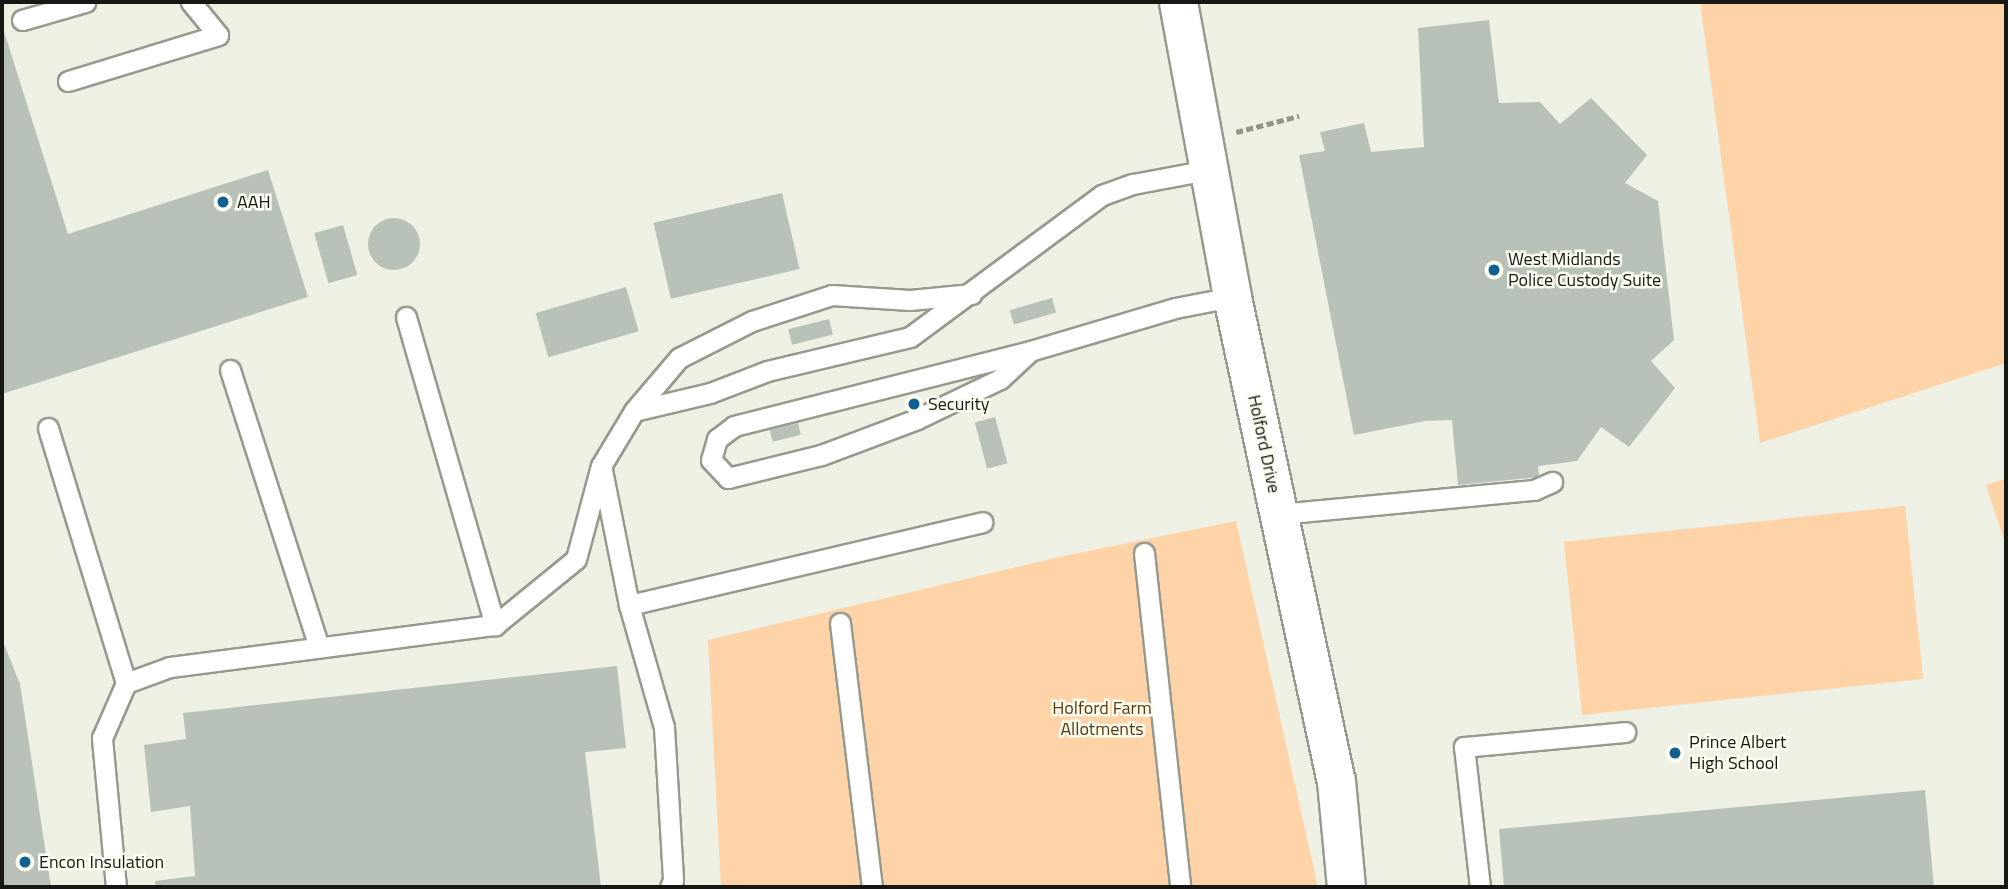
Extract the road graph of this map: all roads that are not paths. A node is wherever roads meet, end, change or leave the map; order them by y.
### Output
1 (85, 2) edge
2 (191, 2) edge
3 (1181, 2) edge
4 (22, 20) dead end
5 (68, 81) dead end
6 (1205, 155) junction
7 (972, 294) junction
8 (1232, 297) junction
9 (406, 317) dead end
10 (1030, 351) junction
11 (230, 370) dead end
12 (634, 411) junction
13 (48, 428) dead end
14 (601, 466) junction
15 (1552, 482) dead end
16 (1279, 513) junction
17 (982, 522) dead end
18 (1144, 553) dead end
19 (629, 605) junction
20 (841, 623) dead end
21 (495, 625) junction
22 (319, 648) junction
23 (126, 683) junction
24 (1625, 732) dead end
25 (117, 887) edge
26 (670, 887) edge
27 (872, 887) edge
28 (1180, 887) edge
29 (1346, 887) edge
30 (1480, 887) edge

1 - 4 lane
2 - 5 lane
3 - 6 street, Holford Drive
6 - 7 lane
6 - 8 street, Holford Drive
7 - 12 lane
7 - 12 lane
8 - 10 lane
8 - 16 street, Holford Drive
9 - 21 lane
10 - 10 lane
11 - 22 lane
12 - 14 lane
13 - 23 lane
14 - 19 lane
14 - 21 lane
15 - 16 lane
16 - 29 street, Holford Drive
17 - 19 lane
18 - 28 lane
19 - 26 lane
20 - 27 lane
21 - 22 lane
22 - 23 lane
23 - 25 lane
24 - 30 lane

